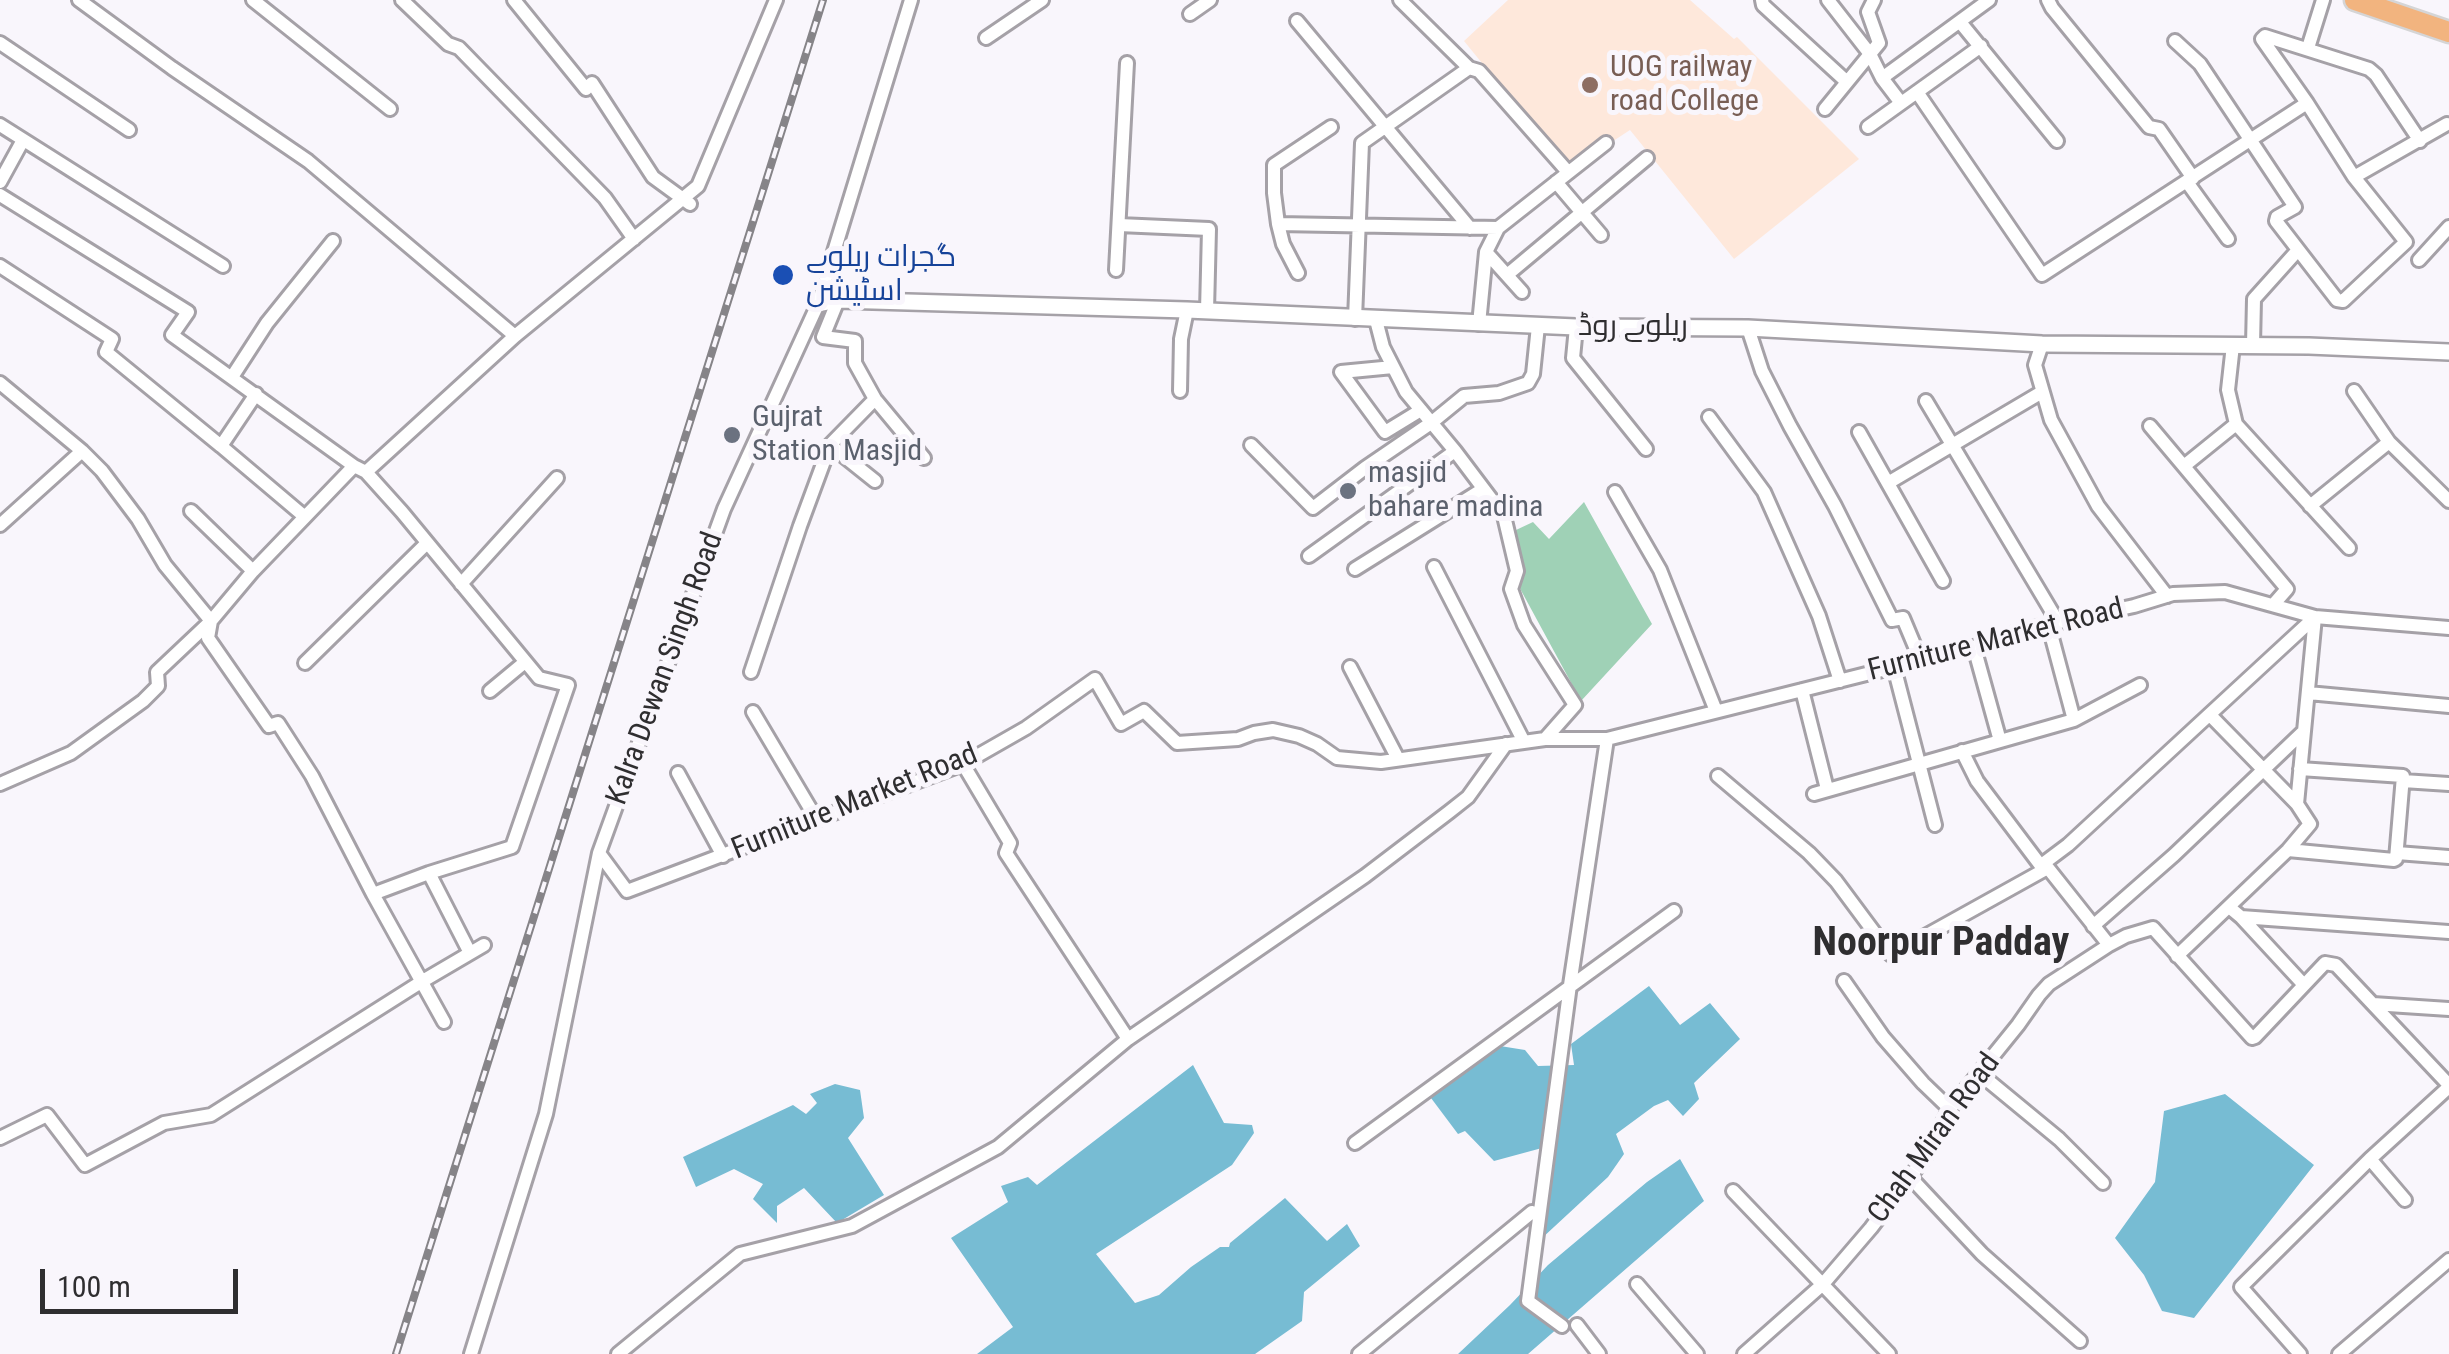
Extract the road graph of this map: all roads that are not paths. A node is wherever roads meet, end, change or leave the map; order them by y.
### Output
1 (79, 0) edge
2 (253, 0) edge
3 (402, 0) edge
4 (514, 0) edge
5 (776, 0) edge
6 (910, 0) edge
7 (1042, 0) edge
8 (1210, 0) edge
9 (1400, 0) edge
10 (1762, 0) edge
11 (1828, 0) edge
12 (1874, 0) edge
13 (1990, 0) edge
14 (2048, 0) edge
15 (2324, 0) edge
16 (2355, 0) edge
17 (1190, 14) dead end
18 (1297, 21) dead end
19 (1960, 22) junction
20 (2449, 32) edge
21 (986, 38) dead end
22 (2175, 41) dead end
23 (0, 43) edge
24 (1980, 46) junction
25 (2308, 48) junction
26 (1870, 54) junction
27 (1127, 63) dead end
28 (1469, 68) junction
29 (1882, 78) junction
30 (1846, 82) junction
31 (1917, 92) junction
32 (1901, 103) junction
33 (2307, 103) junction
34 (390, 109) dead end
35 (1825, 109) dead end
36 (2447, 124) edge
37 (0, 125) edge
38 (1331, 127) dead end
39 (1386, 127) junction
40 (1868, 127) dead end
41 (129, 130) dead end
42 (23, 140) junction
43 (2250, 140) junction
44 (2057, 141) dead end
45 (2420, 141) junction
46 (1606, 143) dead end
47 (1646, 158) dead end
48 (1568, 172) junction
49 (2354, 177) junction
50 (2190, 180) junction
51 (0, 182) edge
52 (1556, 182) junction
53 (0, 195) edge
54 (687, 201) junction
55 (1582, 212) junction
56 (1278, 224) junction
57 (1118, 225) junction
58 (1360, 226) junction
59 (2449, 227) edge
60 (1470, 228) junction
61 (1498, 228) junction
62 (1601, 234) dead end
63 (634, 238) junction
64 (2228, 238) dead end
65 (332, 240) dead end
66 (2298, 250) junction
67 (1486, 252) junction
68 (2419, 260) dead end
69 (0, 266) edge
70 (222, 266) dead end
71 (1116, 270) dead end
72 (1298, 272) dead end
73 (1507, 275) junction
74 (1522, 292) dead end
75 (838, 300) junction
76 (818, 304) junction
77 (1187, 310) junction
78 (1207, 311) junction
79 (1354, 318) junction
80 (1376, 320) junction
81 (1479, 324) junction
82 (1538, 326) junction
83 (1576, 328) junction
84 (1748, 328) junction
85 (515, 336) junction
86 (2042, 344) junction
87 (2234, 345) junction
88 (2252, 345) junction
89 (2449, 352) edge
90 (1393, 367) junction
91 (232, 377) junction
92 (3, 391) edge
93 (1180, 391) dead end
94 (2354, 391) dead end
95 (2042, 392) junction
96 (256, 394) junction
97 (875, 398) junction
98 (1926, 400) dead end
99 (1420, 410) junction
100 (1709, 417) dead end
101 (1432, 423) junction
102 (2236, 424) junction
103 (2150, 426) dead end
104 (1859, 432) dead end
105 (2389, 442) junction
106 (830, 445) junction
107 (1251, 445) dead end
108 (221, 446) junction
109 (1952, 446) junction
110 (1646, 449) dead end
111 (82, 450) junction
112 (1456, 452) junction
113 (924, 458) dead end
114 (2184, 466) junction
115 (360, 469) junction
116 (557, 478) dead end
117 (875, 481) dead end
118 (1888, 483) junction
119 (1482, 489) junction
120 (1615, 492) dead end
121 (2449, 501) edge
122 (2310, 506) junction
123 (191, 512) dead end
124 (305, 517) junction
125 (0, 526) edge
126 (426, 543) junction
127 (2349, 548) dead end
128 (1309, 556) dead end
129 (1434, 567) dead end
130 (1355, 569) dead end
131 (253, 571) junction
132 (1943, 581) dead end
133 (461, 584) junction
134 (2167, 596) junction
135 (2272, 605) junction
136 (2316, 617) junction
137 (211, 621) junction
138 (2058, 622) junction
139 (2449, 628) edge
140 (1974, 647) junction
141 (1921, 661) junction
142 (525, 662) junction
143 (305, 663) dead end
144 (1350, 666) dead end
145 (1894, 668) junction
146 (751, 672) dead end
147 (1840, 681) junction
148 (2140, 685) dead end
149 (1802, 690) junction
150 (490, 691) dead end
151 (2308, 693) junction
152 (2449, 706) edge
153 (753, 712) dead end
154 (1716, 712) junction
155 (2210, 715) junction
156 (2074, 720) junction
157 (2304, 731) junction
158 (1545, 739) junction
159 (1608, 739) junction
160 (2000, 741) junction
161 (1524, 742) junction
162 (1506, 744) junction
163 (1962, 751) junction
164 (1398, 760) junction
165 (963, 764) junction
166 (1918, 764) junction
167 (2300, 770) junction
168 (2263, 771) junction
169 (678, 772) dead end
170 (1718, 776) dead end
171 (2403, 781) junction
172 (0, 784) edge
173 (2449, 784) edge
174 (2297, 804) junction
175 (816, 820) junction
176 (1935, 826) dead end
177 (2288, 850) junction
178 (600, 852) junction
179 (2397, 853) junction
180 (723, 856) junction
181 (2449, 857) edge
182 (2044, 866) junction
183 (429, 873) junction
184 (373, 894) junction
185 (2228, 906) junction
186 (1674, 911) dead end
187 (2241, 917) junction
188 (2093, 926) junction
189 (2449, 932) edge
190 (484, 945) dead end
191 (2109, 945) junction
192 (470, 953) junction
193 (2177, 956) junction
194 (1844, 981) dead end
195 (421, 982) junction
196 (2304, 985) junction
197 (1570, 986) junction
198 (2373, 1004) junction
199 (2449, 1009) edge
200 (444, 1022) dead end
201 (1128, 1039) junction
202 (1979, 1074) junction
203 (2449, 1086) edge
204 (1950, 1109) junction
205 (0, 1138) edge
206 (1354, 1144) dead end
207 (2370, 1159) junction
208 (1910, 1178) junction
209 (2103, 1184) dead end
210 (1733, 1190) dead end
211 (2405, 1200) dead end
212 (1532, 1212) dead end
213 (2449, 1260) edge
214 (1637, 1284) dead end
215 (1823, 1284) junction
216 (1577, 1324) dead end
217 (1562, 1326) dead end
218 (2080, 1340) dead end
219 (471, 1354) edge
220 (618, 1354) edge
221 (1360, 1354) edge
222 (1599, 1354) edge
223 (1697, 1354) edge
224 (1744, 1354) edge
225 (1890, 1354) edge
226 (2300, 1354) edge
227 (2339, 1354) edge

1 - 85 street
2 - 34 street
3 - 63 street
4 - 54 street
5 - 54 street
6 - 76 street, Kalra Dewan Singh Road
7 - 21 street
8 - 17 street
9 - 28 street
10 - 30 street
11 - 26 street
12 - 26 street
13 - 19 street
14 - 50 street
15 - 25 street
16 - 20 main road
18 - 39 street
19 - 24 street
19 - 29 street
22 - 43 street
23 - 41 street
24 - 31 street
24 - 44 street
25 - 33 street
25 - 45 street
26 - 29 street
26 - 30 street
27 - 57 street
28 - 39 street
28 - 48 street
29 - 32 street
30 - 35 street
31 - 32 street
31 - 50 street
32 - 40 street
33 - 43 street
33 - 49 street
36 - 45 street
37 - 42 street
38 - 56 street
39 - 58 street
39 - 60 street
42 - 51 street
42 - 70 street
43 - 50 street
43 - 66 street
45 - 49 street
46 - 48 street
47 - 55 street
48 - 52 street
49 - 66 street
50 - 64 street
52 - 55 street
52 - 61 street
53 - 91 street
54 - 63 street
55 - 62 street
55 - 73 street
56 - 58 street
56 - 72 street
57 - 71 street
57 - 78 street
58 - 60 street
58 - 79 street
59 - 68 street
60 - 61 street
61 - 67 street
63 - 85 street
65 - 91 street
66 - 88 street
67 - 73 street
67 - 81 street
69 - 108 street
73 - 74 street
75 - 76 street, ریلوے روڈ
75 - 77 street, ریلوے روڈ
75 - 97 street
76 - 178 street, Kalra Dewan Singh Road
77 - 78 street, ریلوے روڈ
77 - 93 street
78 - 79 street, ریلوے روڈ
79 - 80 street, ریلوے روڈ
80 - 81 street, ریلوے روڈ
80 - 90 street
81 - 82 street, ریلوے روڈ
82 - 83 street, ریلوے روڈ
82 - 101 street
83 - 84 street, ریلوے روڈ
83 - 110 street
84 - 86 street, ریلوے روڈ
84 - 141 street
85 - 115 street
86 - 87 street, ریلوے روڈ
86 - 95 street
87 - 88 street, ریلوے روڈ
87 - 102 street
88 - 89 street, ریلوے روڈ
90 - 99 street
90 - 99 street
91 - 96 street
92 - 111 street
94 - 105 street
95 - 109 street
95 - 134 street
96 - 108 street
96 - 115 street
97 - 106 street
97 - 113 street
98 - 109 street
99 - 101 street
100 - 147 street
101 - 107 street
101 - 112 street
102 - 114 street
102 - 122 street
103 - 114 street
104 - 118 street
105 - 121 street
105 - 122 street
106 - 117 street
106 - 146 street
108 - 124 street
109 - 118 street
109 - 138 street
111 - 125 street
111 - 137 street
112 - 119 street
112 - 128 street
114 - 135 street
115 - 124 street
115 - 126 street
116 - 133 street
118 - 132 street
119 - 130 street
119 - 158 street
120 - 154 street
122 - 127 street
123 - 131 street
124 - 131 street
126 - 133 street
126 - 143 street
129 - 161 street
131 - 137 street
133 - 142 street
134 - 135 street, Furniture Market Road
134 - 138 street, Furniture Market Road
135 - 136 street, Furniture Market Road
136 - 139 street, Furniture Market Road
136 - 151 street
136 - 155 street
137 - 172 street
137 - 184 street
138 - 140 street, Furniture Market Road
138 - 156 street
140 - 141 street, Furniture Market Road
140 - 160 street
141 - 145 street, Furniture Market Road
142 - 150 street
142 - 183 street
144 - 164 street
145 - 147 street, Furniture Market Road
145 - 166 street
147 - 149 street, Furniture Market Road
148 - 156 street
149 - 154 street, Furniture Market Road
149 - 166 street
151 - 152 street
151 - 157 street
153 - 175 street
154 - 159 street, Furniture Market Road
155 - 168 street
155 - 182 street
156 - 160 street
157 - 167 street
157 - 168 street
158 - 159 street, Furniture Market Road
158 - 161 street, Furniture Market Road
159 - 197 street
160 - 163 street
161 - 162 street, Furniture Market Road
162 - 164 street, Furniture Market Road
162 - 201 street
163 - 166 street
163 - 182 street
164 - 165 street, Furniture Market Road
165 - 175 street, Furniture Market Road
165 - 201 street
166 - 176 street
167 - 171 street
167 - 174 street
168 - 174 street
168 - 188 street
169 - 180 street
170 - 182 street
171 - 173 street
171 - 179 street
174 - 177 street
175 - 180 street, Furniture Market Road
177 - 179 street
177 - 185 street
178 - 180 street, Furniture Market Road
178 - 219 street, Kalra Dewan Singh Road
179 - 181 street
182 - 188 street
183 - 184 street
183 - 192 street
184 - 195 street
185 - 187 street
185 - 193 street
186 - 197 street
187 - 189 street
187 - 196 street
188 - 191 street
190 - 192 street
191 - 193 street, Chah Miran Road
191 - 202 street, Chah Miran Road
192 - 195 street
193 - 196 street
194 - 204 street
195 - 200 street
195 - 205 street
196 - 198 street
197 - 206 street
197 - 217 street
198 - 199 street
198 - 203 street
201 - 220 street
202 - 204 street, Chah Miran Road
202 - 209 street
203 - 207 street
204 - 208 street, Chah Miran Road
207 - 211 street
207 - 226 street
208 - 215 street, Chah Miran Road
208 - 218 street
210 - 215 street
212 - 221 street
213 - 227 street
214 - 223 street
215 - 224 street, Chah Miran Road
215 - 225 street
216 - 222 street

